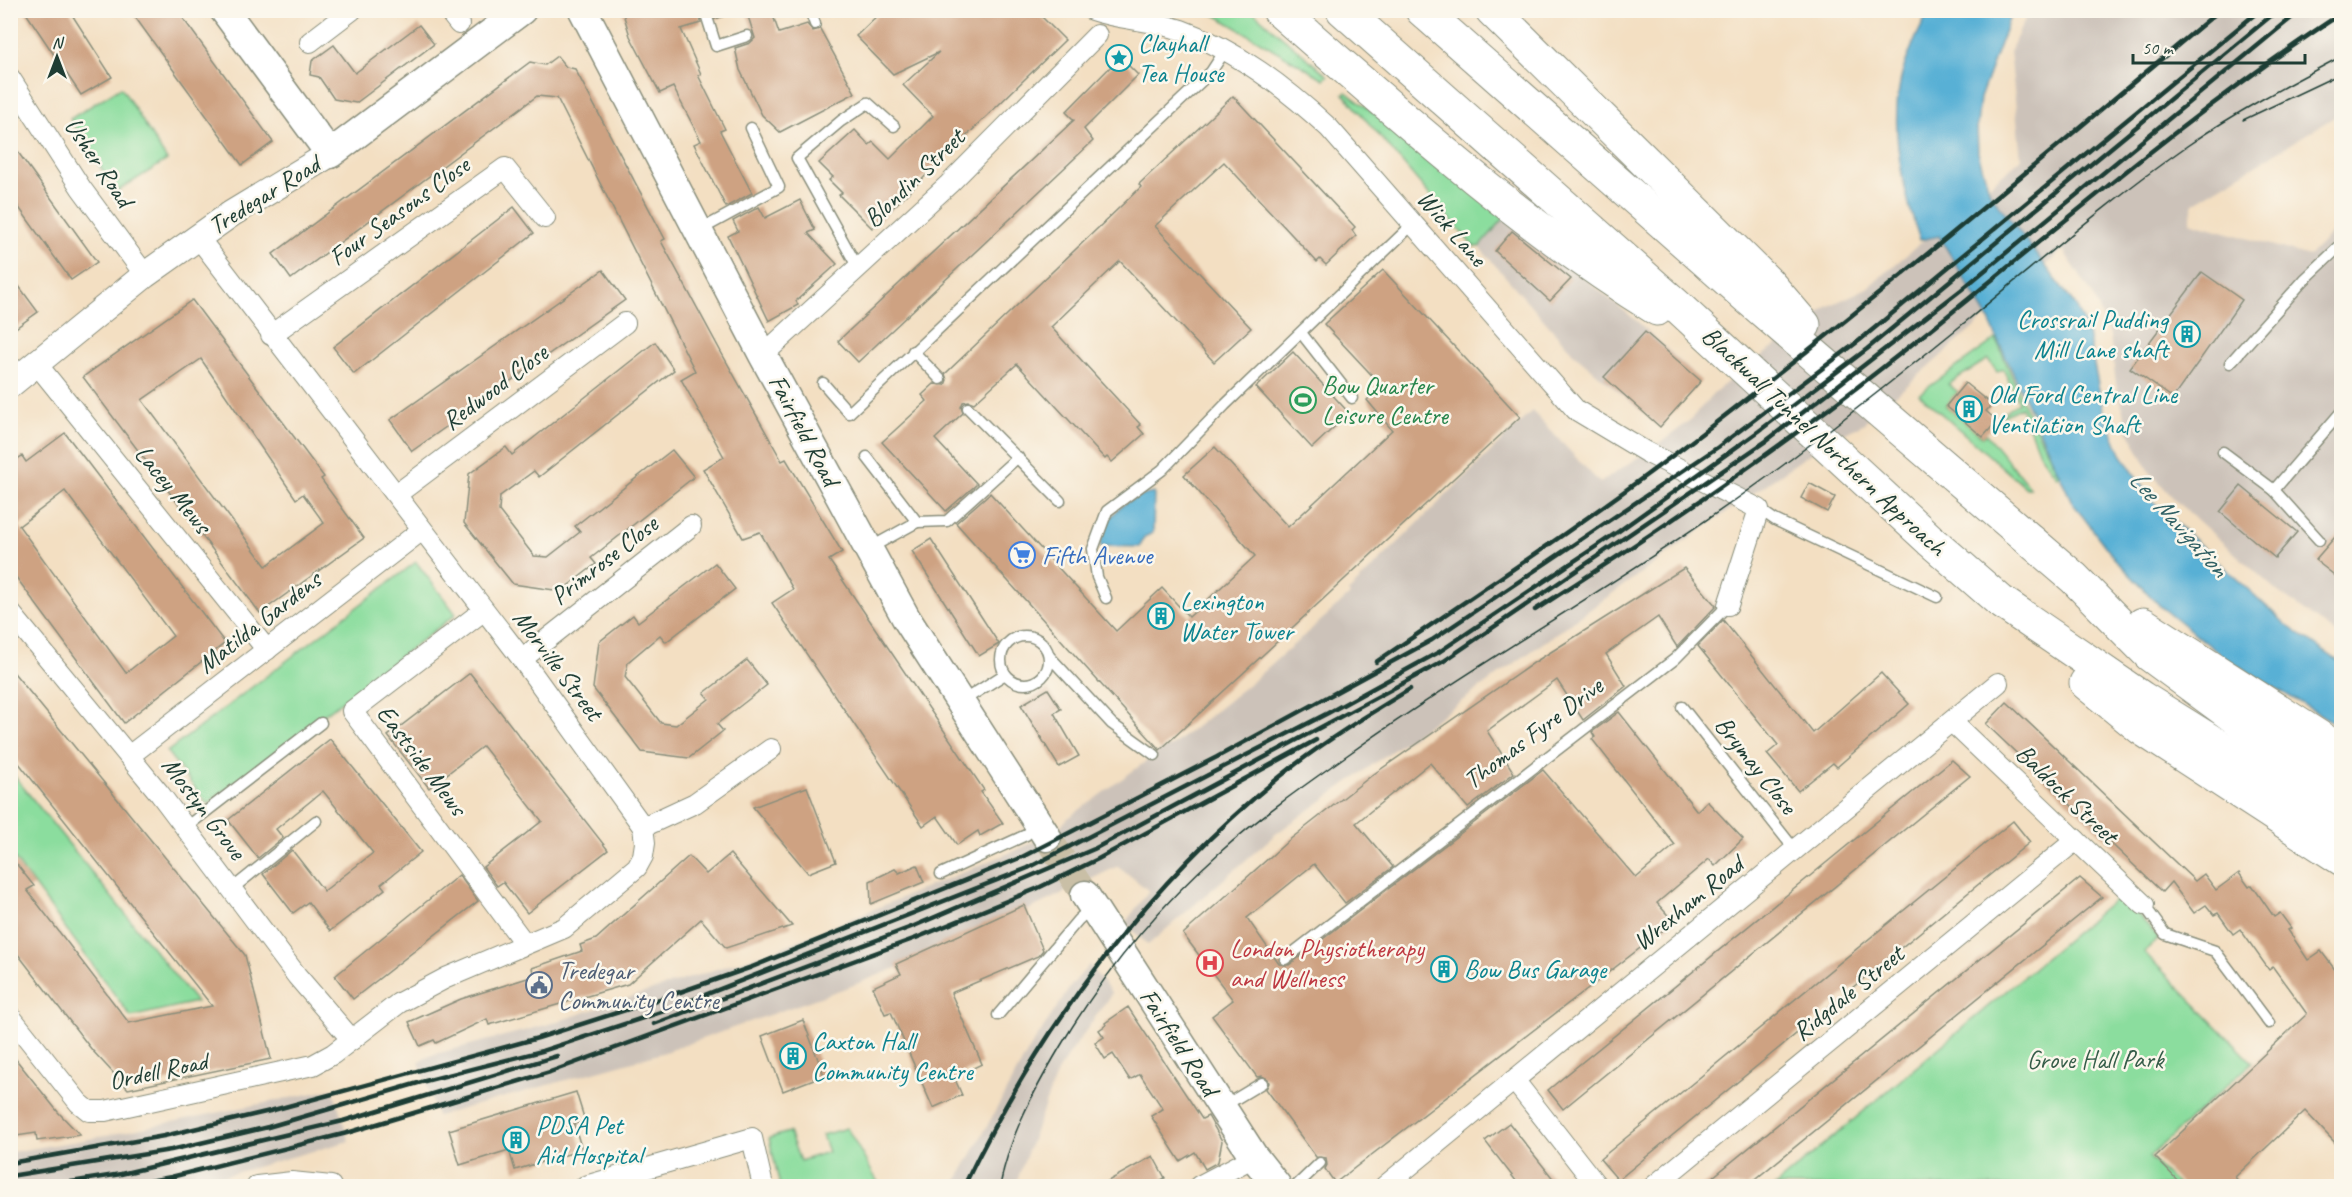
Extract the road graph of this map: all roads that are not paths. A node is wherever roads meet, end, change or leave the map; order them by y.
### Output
1 (224, 10) edge
2 (352, 10) edge
3 (522, 10) edge
4 (583, 10) edge
5 (810, 10) edge
6 (1092, 10) edge
7 (1279, 10) edge
8 (1342, 10) edge
9 (1422, 10) edge
10 (1492, 10) edge
11 (706, 14) dead end
12 (815, 24) dead end
13 (1097, 35) dead end
14 (747, 36) dead end
15 (310, 42) dead end
16 (1226, 49) junction
17 (10, 78) edge
18 (894, 126) dead end
19 (751, 128) dead end
20 (330, 154) junction
21 (546, 218) dead end
22 (1413, 224) junction
23 (699, 231) junction
24 (198, 237) junction
25 (2342, 244) edge
26 (858, 268) junction
27 (145, 275) junction
28 (625, 323) dead end
29 (1302, 333) junction
30 (271, 335) junction
31 (913, 351) junction
32 (1730, 354) junction
33 (763, 355) junction
34 (36, 363) junction
35 (2230, 363) dead end
36 (940, 379) dead end
37 (823, 383) dead end
38 (10, 385) edge
39 (1352, 398) dead end
40 (1873, 406) junction
41 (968, 408) dead end
42 (2342, 411) edge
43 (2223, 452) dead end
44 (867, 457) dead end
45 (1018, 457) junction
46 (2274, 490) junction
47 (397, 494) junction
48 (1060, 501) dead end
49 (1759, 509) junction
50 (917, 522) junction
51 (691, 526) dead end
52 (422, 530) junction
53 (2319, 540) dead end
54 (868, 549) junction
55 (2074, 578) junction
56 (1937, 597) dead end
57 (1106, 598) dead end
58 (2000, 602) junction
59 (1728, 604) joint
60 (483, 611) junction
61 (10, 612) edge
62 (267, 650) junction
63 (1049, 656) junction
64 (522, 659) junction
65 (1005, 674) junction
66 (1998, 682) dead end
67 (960, 702) junction
68 (1682, 707) dead end
69 (1953, 722) junction
70 (321, 723) dead end
71 (771, 749) dead end
72 (2342, 752) edge
73 (1155, 755) dead end
74 (129, 756) junction
75 (2342, 790) edge
76 (316, 821) dead end
77 (2342, 823) edge
78 (186, 827) junction
79 (643, 827) junction
80 (1043, 830) joint
81 (2076, 840) junction
82 (1795, 850) junction
83 (2342, 859) edge
84 (941, 874) dead end
85 (232, 889) junction
86 (1088, 901) joint
87 (2144, 905) joint
88 (525, 944) junction
89 (1285, 958) dead end
90 (10, 1016) edge
91 (998, 1016) dead end
92 (2269, 1023) dead end
93 (352, 1040) junction
94 (1514, 1080) junction
95 (1262, 1083) dead end
96 (1222, 1107) junction
97 (1254, 1157) junction
98 (1320, 1163) dead end
99 (257, 1186) edge
100 (331, 1186) edge
101 (585, 1186) edge
102 (763, 1186) edge
103 (1200, 1186) edge
104 (1277, 1186) edge
105 (1296, 1186) edge
106 (1385, 1186) edge
107 (1597, 1186) edge
108 (1654, 1186) edge

1 - 20 main road
2 - 15 street
3 - 20 main road, Tredegar Road
4 - 23 main road, Fairfield Road
5 - 12 lane
6 - 16 street, Wick Lane
7 - 32 highway
8 - 32 highway, Blackwall Tunnel Northern Approach
9 - 40 highway, Blackwall Tunnel Northern Approach
10 - 40 highway
11 - 14 lane
13 - 26 street, Blondin Street
16 - 22 street, Wick Lane
16 - 31 lane
17 - 27 street, Usher Road
18 - 26 lane
19 - 23 lane
20 - 24 street, Tredegar Road
21 - 30 street, Four Seasons Close
22 - 29 lane
22 - 49 street, Wick Lane
23 - 33 main road, Fairfield Road
24 - 27 street, Tredegar Road
24 - 30 street, Morville Street
25 - 35 lane
26 - 33 street, Blondin Street
27 - 34 street, Tredegar Road
28 - 47 street, Redwood Close
29 - 39 lane
29 - 57 lane
30 - 47 street, Morville Street
31 - 36 lane
31 - 37 lane
32 - 58 highway, Blackwall Tunnel Northern Approach
33 - 54 main road, Fairfield Road
34 - 38 street, Tredegar Road
34 - 62 street, Lacey Mews
40 - 55 highway, Blackwall Tunnel Northern Approach
41 - 45 lane
42 - 46 lane
43 - 46 lane
44 - 50 lane
45 - 48 lane
45 - 50 lane
46 - 53 lane
47 - 52 street, Morville Street
49 - 56 lane
49 - 59 street, Thomas Fyre Drive
50 - 54 lane
51 - 64 street, Primrose Close
52 - 60 street, Morville Street
52 - 62 street, Matilda Gardens
54 - 67 main road, Fairfield Road
55 - 72 highway
55 - 75 highway, Blackwall Tunnel Northern Approach
58 - 77 highway, Blackwall Tunnel Northern Approach
58 - 83 highway
59 - 89 lane, Thomas Fyre Drive
60 - 64 street, Morville Street
60 - 88 street, Eastside Mews
61 - 74 street, Mostyn Grove
62 - 74 street, Matilda Gardens
63 - 65 lane
63 - 65 lane
63 - 73 lane
64 - 79 street, Morville Street
65 - 67 lane
66 - 69 street, Wrexham Road
67 - 80 main road, Fairfield Road
68 - 82 lane, Brymay Close
69 - 81 street, Baldock Street
69 - 82 street, Wrexham Road
70 - 78 lane
71 - 79 street
74 - 78 street, Mostyn Grove
76 - 85 lane
78 - 85 street, Mostyn Grove
79 - 88 street
80 - 84 lane
81 - 87 street, Baldock Street
81 - 108 street, Ridgdale Street
82 - 94 street, Wrexham Road
85 - 93 street, Mostyn Grove
86 - 91 lane
86 - 96 main road, Fairfield Road
87 - 92 lane
88 - 93 street
90 - 93 street, Ordell Road
94 - 106 street, Wrexham Road
94 - 107 street
95 - 96 lane
96 - 97 main road, Fairfield Road
97 - 103 street
97 - 104 main road, Fairfield Road
98 - 105 lane
99 - 100 street
101 - 102 street

